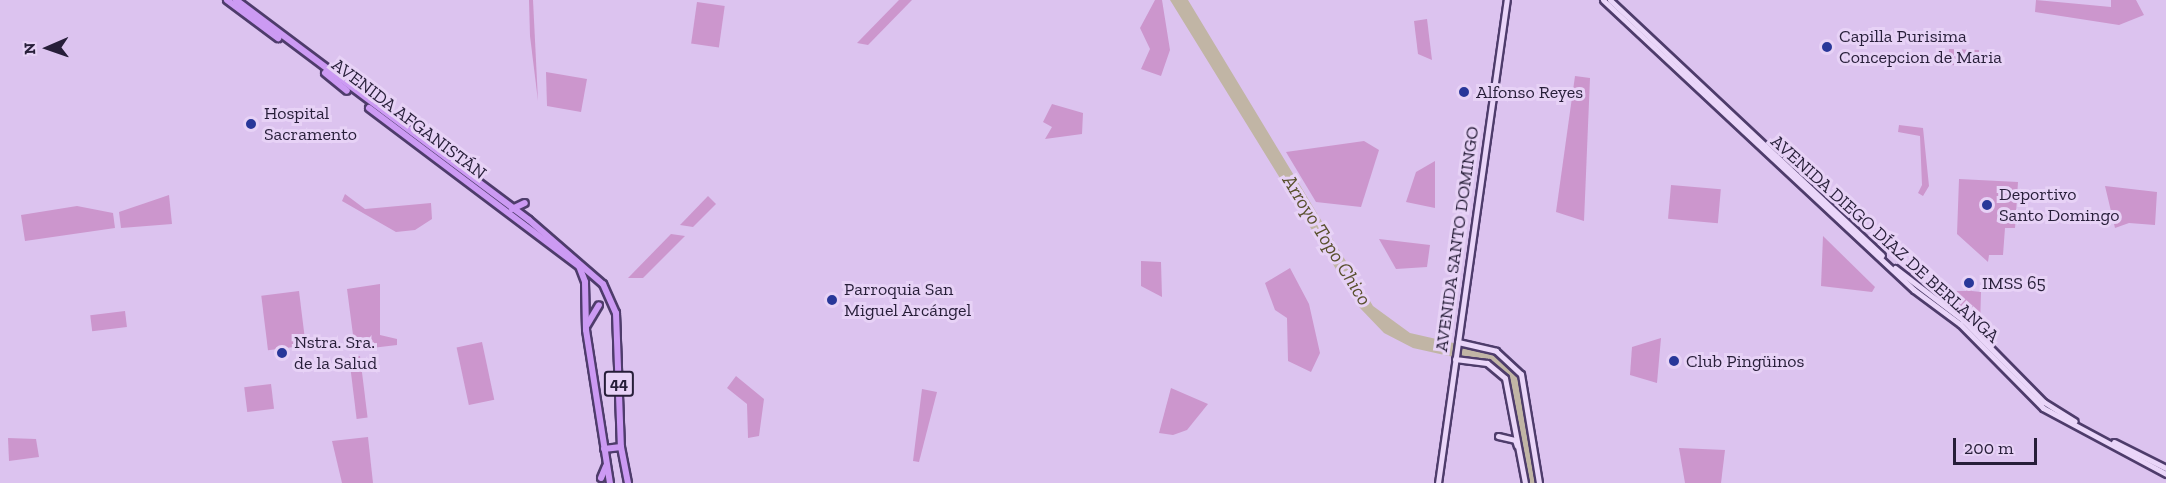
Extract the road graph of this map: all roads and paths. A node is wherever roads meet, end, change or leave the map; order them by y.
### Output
1 (227, 0) edge
2 (236, 0) edge
3 (1507, 0) edge
4 (1603, 0) edge
5 (1610, 0) edge
6 (459, 176) junction
7 (476, 182) junction
8 (493, 201) junction
9 (525, 203) dead end
10 (516, 210) junction
11 (520, 222) junction
12 (573, 259) junction
13 (599, 305) dead end
14 (1458, 341) junction
15 (588, 345) junction
16 (1455, 358) junction
17 (1528, 423) junction
18 (1516, 426) junction
19 (1511, 434) dead end
20 (1498, 436) dead end
21 (1531, 442) junction
22 (1520, 444) junction
23 (621, 447) junction
24 (604, 449) junction
25 (622, 456) junction
26 (606, 458) junction
27 (607, 466) junction
28 (2166, 468) edge
29 (1523, 474) junction
30 (2166, 474) edge
31 (601, 478) dead end
32 (610, 483) edge
33 (628, 483) edge
34 (1438, 483) edge
35 (1525, 483) edge
36 (1539, 483) edge

1 - 6 main road, AVENIDA AFGANISTÁN / 44
2 - 7 main road, AVENIDA AFGANISTÁN / 44
3 - 14 main road, AVENIDA SANTO DOMINGO
4 - 30 main road, AVENIDA DIEGO DÍAZ DE BERLANGA
5 - 28 main road, AVENIDA DIEGO DÍAZ DE BERLANGA
6 - 7 main road
6 - 8 main road, AVENIDA AFGANISTÁN / 44
7 - 10 main road, AVENIDA AFGANISTÁN / 44
8 - 10 main road
8 - 11 main road, AVENIDA AFGANISTÁN / 44
9 - 10 main road
10 - 11 main road
10 - 12 main road, AVENIDA AFGANISTÁN / 44
11 - 12 main road, AVENIDA AFGANISTÁN / 44
12 - 15 main road, 44
12 - 23 main road, 44
13 - 15 main road
14 - 16 main road, AVENIDA SANTO DOMINGO
14 - 17 main road
15 - 24 main road, 44
16 - 18 main road
16 - 34 main road, AVENIDA SANTO DOMINGO
17 - 18 main road
17 - 21 main road
18 - 19 main road
18 - 22 main road
20 - 29 main road
21 - 22 main road
21 - 36 main road
22 - 29 main road
23 - 24 main road
23 - 25 main road, 44
24 - 26 main road, 44
25 - 26 main road
25 - 33 main road, 44
26 - 27 main road, 44
27 - 31 main road
27 - 32 main road, 44
29 - 35 main road

